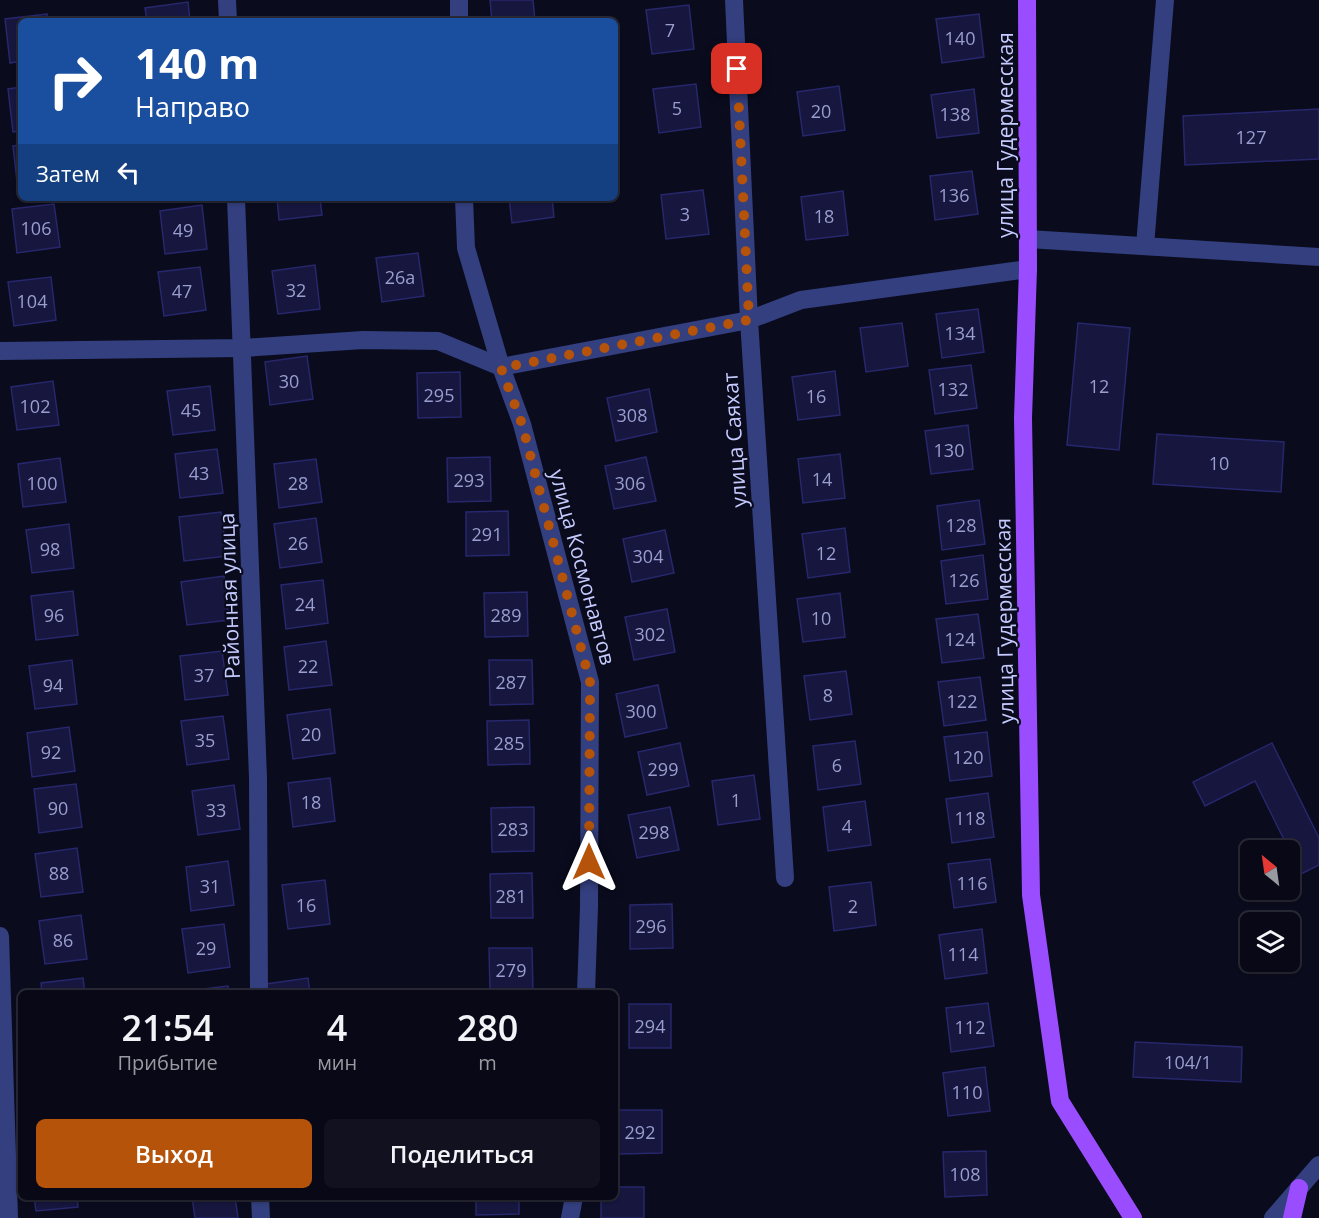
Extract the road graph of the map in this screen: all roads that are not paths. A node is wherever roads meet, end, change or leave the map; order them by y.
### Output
1 (227, 0) edge
2 (459, 0) edge
3 (734, 0) edge
4 (1027, 0) edge
5 (1165, 0) edge
6 (228, 18) edge
7 (459, 18) edge
8 (236, 201) edge
9 (464, 201) edge
10 (1028, 239) junction
11 (1145, 246) junction
12 (1319, 257) edge
13 (1028, 269) junction
14 (749, 320) junction
15 (243, 348) junction
16 (0, 351) edge
17 (501, 368) junction
18 (785, 878) dead end
19 (0, 936) edge
20 (259, 990) edge
21 (586, 990) edge
22 (9, 1154) edge
23 (1319, 1165) edge
24 (1299, 1188) junction
25 (260, 1200) edge
26 (573, 1200) edge
27 (9, 1218) edge
28 (261, 1218) edge
29 (570, 1218) edge
30 (1132, 1218) edge
31 (1273, 1218) edge
32 (1292, 1218) edge

1 - 6 street
2 - 7 street
3 - 14 street, улица Саяхат
4 - 10 main road, улица Гудермесская
5 - 11 street
8 - 15 street, Районная улица
9 - 17 street, улица Космонавтов
10 - 11 street
10 - 13 main road, улица Гудермесская
11 - 12 street
13 - 14 street
13 - 30 main road, улица Гудермесская
14 - 17 street
14 - 18 street, улица Саяхат
15 - 16 street
15 - 17 street
15 - 20 street, Районная улица
17 - 21 street, улица Космонавтов
19 - 22 street
22 - 27 street
23 - 24 street
24 - 31 street
24 - 32 main road
25 - 28 street
26 - 29 street

